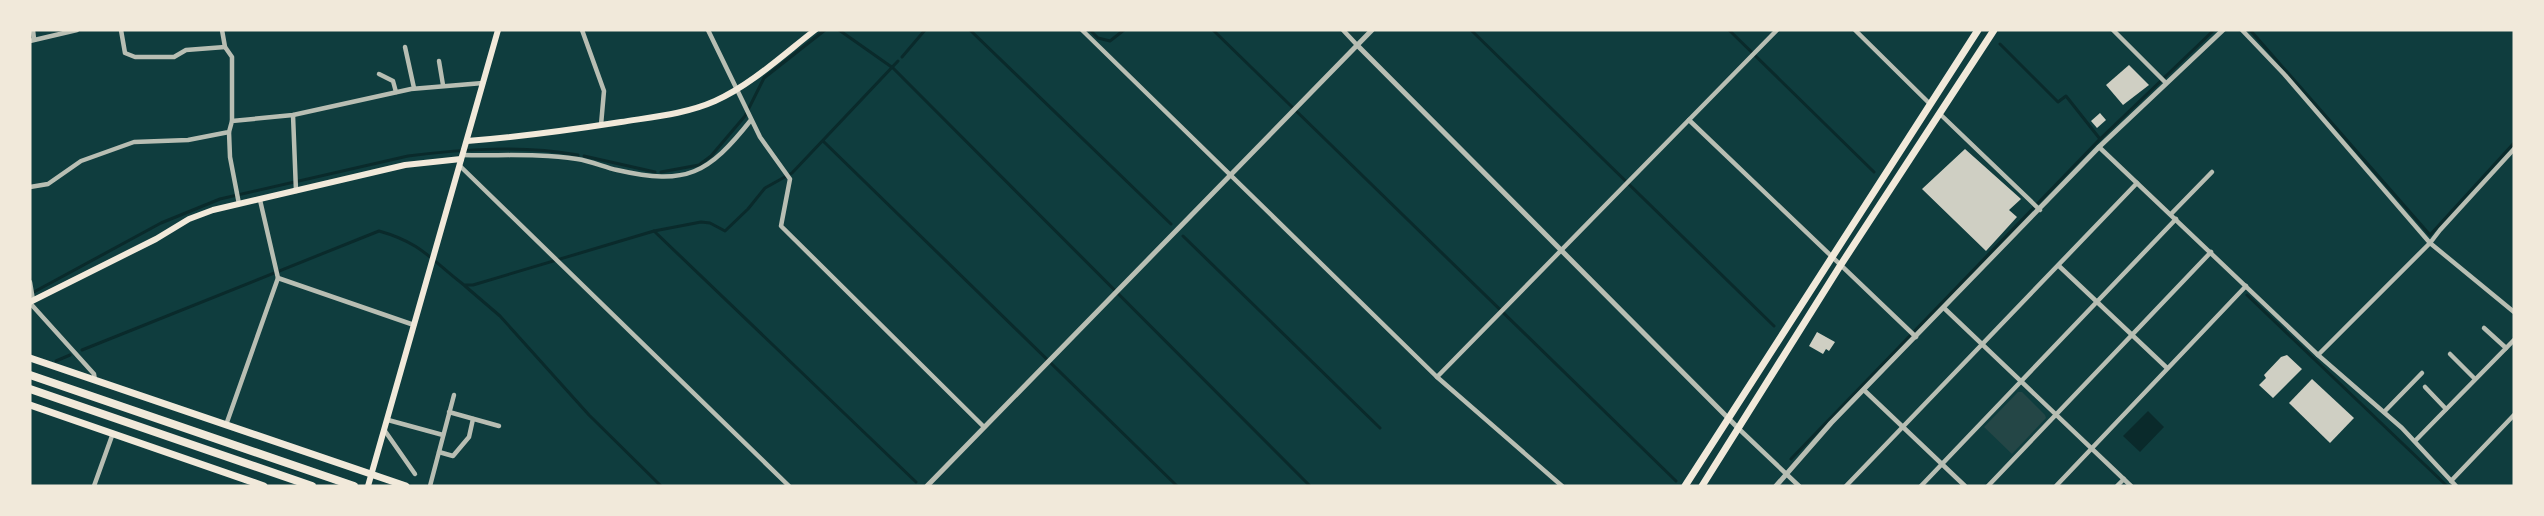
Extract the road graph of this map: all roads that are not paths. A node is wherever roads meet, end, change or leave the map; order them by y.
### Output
1 (33, 30) edge
2 (76, 30) edge
3 (121, 30) edge
4 (222, 30) edge
5 (498, 30) edge
6 (582, 30) edge
7 (708, 30) edge
8 (815, 30) edge
9 (1082, 30) edge
10 (1342, 30) edge
11 (1372, 30) edge
12 (1777, 30) edge
13 (1855, 30) edge
14 (1978, 30) edge
15 (1994, 30) edge
16 (2113, 30) edge
17 (2242, 30) edge
18 (2220, 31) edge
19 (807, 33) edge
20 (32, 40) edge
21 (1357, 45) junction
22 (225, 47) junction
23 (405, 47) dead end
24 (439, 61) dead end
25 (379, 74) dead end
26 (2165, 82) junction
27 (483, 83) junction
28 (442, 85) junction
29 (414, 88) junction
30 (737, 88) junction
31 (396, 92) junction
32 (1929, 104) junction
33 (1940, 114) junction
34 (293, 115) junction
35 (751, 120) junction
36 (1689, 120) junction
37 (232, 121) junction
38 (601, 125) junction
39 (229, 132) junction
40 (466, 143) junction
41 (2099, 147) junction
42 (2514, 149) edge
43 (462, 158) junction
44 (2212, 172) dead end
45 (1229, 176) junction
46 (2138, 183) junction
47 (30, 187) edge
48 (297, 191) junction
49 (260, 200) junction
50 (238, 201) junction
51 (2039, 209) junction
52 (2171, 214) junction
53 (2176, 219) junction
54 (2430, 243) junction
55 (1562, 250) junction
56 (2211, 252) junction
57 (1831, 257) junction
58 (1840, 266) junction
59 (2059, 266) junction
60 (278, 277) junction
61 (30, 282) edge
62 (2246, 286) junction
63 (31, 291) edge
64 (2097, 301) junction
65 (31, 302) edge
66 (1944, 308) junction
67 (2514, 312) edge
68 (414, 325) junction
69 (2484, 328) dead end
70 (2132, 335) junction
71 (1915, 336) junction
72 (2514, 340) edge
73 (1982, 345) junction
74 (2506, 348) junction
75 (2450, 354) dead end
76 (2319, 355) junction
77 (30, 358) edge
78 (2167, 368) junction
79 (2422, 373) dead end
80 (30, 375) edge
81 (1437, 377) junction
82 (2475, 379) junction
83 (95, 381) junction
84 (2020, 381) junction
85 (2425, 387) dead end
86 (30, 389) edge
87 (1865, 391) junction
88 (454, 395) dead end
89 (30, 405) edge
90 (2446, 409) junction
91 (449, 412) junction
92 (2385, 412) junction
93 (2055, 415) junction
94 (2514, 415) edge
95 (1728, 417) junction
96 (473, 419) junction
97 (388, 420) junction
98 (226, 425) junction
99 (499, 426) dead end
100 (984, 427) junction
101 (1904, 428) junction
102 (1739, 429) junction
103 (385, 431) junction
104 (113, 433) junction
105 (443, 435) junction
106 (2415, 441) junction
107 (2092, 449) junction
108 (439, 452) junction
109 (1941, 464) junction
110 (372, 474) junction
111 (415, 474) dead end
112 (1787, 475) junction
113 (2124, 479) junction
114 (2451, 481) junction
115 (94, 486) edge
116 (264, 486) edge
117 (312, 486) edge
118 (354, 486) edge
119 (368, 486) edge
120 (406, 486) edge
121 (430, 486) edge
122 (789, 486) edge
123 (927, 486) edge
124 (1562, 486) edge
125 (1685, 486) edge
126 (1702, 486) edge
127 (1776, 486) edge
128 (1799, 486) edge
129 (1846, 486) edge
130 (1921, 486) edge
131 (1965, 486) edge
132 (1988, 486) edge
133 (2056, 486) edge
134 (2117, 486) edge
135 (2131, 486) edge
136 (2456, 486) edge

1 - 20 street
2 - 20 street
3 - 22 street
4 - 22 street
5 - 27 main road
6 - 38 street
7 - 30 street
8 - 19 main road
9 - 45 street
10 - 21 street
11 - 21 street
12 - 36 street
13 - 32 street
14 - 32 main road
15 - 33 main road
16 - 26 street
17 - 54 street
18 - 26 street
19 - 30 main road
21 - 45 street
21 - 55 street
22 - 37 street
23 - 29 street
24 - 28 street
25 - 31 street
26 - 41 street
27 - 28 street
27 - 40 main road
28 - 29 street
29 - 31 street
30 - 35 street
30 - 38 main road
31 - 34 street
32 - 57 main road
33 - 51 street
33 - 58 main road
34 - 37 street
34 - 48 street
35 - 43 street
35 - 100 street
36 - 55 street
36 - 57 street
37 - 39 street
38 - 40 main road
39 - 47 street
39 - 50 street
40 - 43 main road
41 - 46 street
41 - 51 street
42 - 54 street
43 - 48 main road
43 - 68 main road
43 - 122 street
44 - 52 street
45 - 81 street
45 - 100 street
46 - 52 street
46 - 59 street
48 - 49 main road
49 - 50 main road
49 - 60 street
50 - 65 main road
51 - 66 street
52 - 53 street
53 - 56 street
53 - 64 street
54 - 67 street
54 - 76 street
55 - 81 street
55 - 95 street
56 - 62 street
56 - 70 street
57 - 58 street
57 - 95 main road
58 - 71 street
58 - 102 main road
59 - 64 street
59 - 73 street
60 - 68 street
60 - 98 street
61 - 63 street
62 - 76 street
62 - 78 street
63 - 65 street
64 - 70 street
64 - 84 street
65 - 83 street
66 - 71 street
66 - 73 street
68 - 97 main road
69 - 74 street
70 - 78 street
70 - 93 street
71 - 87 street
72 - 74 street
73 - 84 street
73 - 101 street
74 - 82 street
75 - 82 street
76 - 92 street
77 - 83 main road
78 - 107 street
79 - 92 street
80 - 118 highway
81 - 124 street
82 - 90 street
83 - 98 main road
84 - 93 street
84 - 109 street
85 - 90 street
86 - 117 highway
87 - 101 street
87 - 112 street
88 - 91 street
89 - 104 main road
90 - 106 street
91 - 96 street
91 - 105 street
92 - 106 street
93 - 107 street
93 - 132 street
94 - 114 street
95 - 102 street
95 - 125 main road
96 - 99 street
96 - 108 street
97 - 103 main road
97 - 105 street
98 - 110 main road
100 - 123 street
101 - 109 street
101 - 129 street
102 - 112 street
102 - 126 main road
103 - 110 main road
103 - 111 street
104 - 115 street
104 - 116 main road
105 - 108 street
106 - 114 street
107 - 113 street
107 - 133 street
108 - 121 street
109 - 130 street
109 - 131 street
110 - 119 main road
110 - 120 main road
112 - 127 street
112 - 128 street
113 - 134 street
113 - 135 street
114 - 136 street

